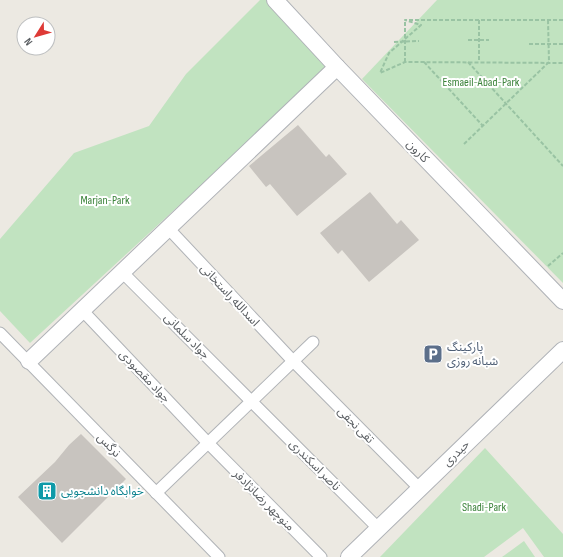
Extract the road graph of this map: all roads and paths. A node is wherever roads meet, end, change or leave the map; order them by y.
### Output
1 (275, 0) edge
2 (405, 20) junction
3 (479, 20) junction
4 (548, 20) junction
5 (563, 20) edge
6 (468, 40) dead end
7 (479, 40) junction
8 (489, 40) dead end
9 (405, 41) junction
10 (419, 41) dead end
11 (394, 42) dead end
12 (530, 44) dead end
13 (549, 44) junction
14 (563, 44) edge
15 (404, 62) junction
16 (424, 62) junction
17 (468, 62) junction
18 (480, 62) junction
19 (549, 62) junction
20 (563, 62) edge
21 (337, 67) junction
22 (507, 103) junction
23 (483, 126) junction
24 (464, 144) dead end
25 (563, 166) edge
26 (168, 228) junction
27 (563, 253) edge
28 (548, 266) dead end
29 (122, 272) junction
30 (563, 301) edge
31 (82, 310) junction
32 (0, 333) edge
33 (313, 342) dead end
34 (563, 350) edge
35 (29, 361) junction
36 (293, 361) junction
37 (252, 401) junction
38 (208, 443) junction
39 (419, 488) junction
40 (156, 494) junction
41 (378, 528) junction
42 (219, 557) edge
43 (321, 557) edge
44 (349, 557) edge

1 - 21 street, کارون
2 - 3 path
2 - 9 path
2 - 15 path
3 - 4 path
3 - 7 path
4 - 5 path
4 - 13 path
6 - 7 path
7 - 8 path
7 - 18 path
9 - 10 path
9 - 11 path
9 - 15 path
12 - 13 path
13 - 14 path
13 - 19 path
15 - 16 path
16 - 17 path
16 - 23 path
17 - 18 path
17 - 22 path
18 - 19 path
19 - 20 path
19 - 22 path
21 - 26 street
21 - 30 street, کارون
22 - 23 path
22 - 25 path
23 - 24 path
26 - 29 street
26 - 36 street, اسدالله راستخانی
27 - 28 path
29 - 31 street
29 - 37 street, جواد سلمانی
31 - 35 street
31 - 38 street, جواد مقصودی
32 - 35 street, نرگس
33 - 36 street
34 - 39 street, حیدری
35 - 40 street, نرگس
36 - 37 street
36 - 39 street, تقی نجفی
37 - 38 street
37 - 41 street, ناصر اسکندری
38 - 40 street
38 - 43 street, منوچهر رضانژادفر
39 - 41 street, حیدری
40 - 42 street, نرگس
41 - 44 street, حیدری

